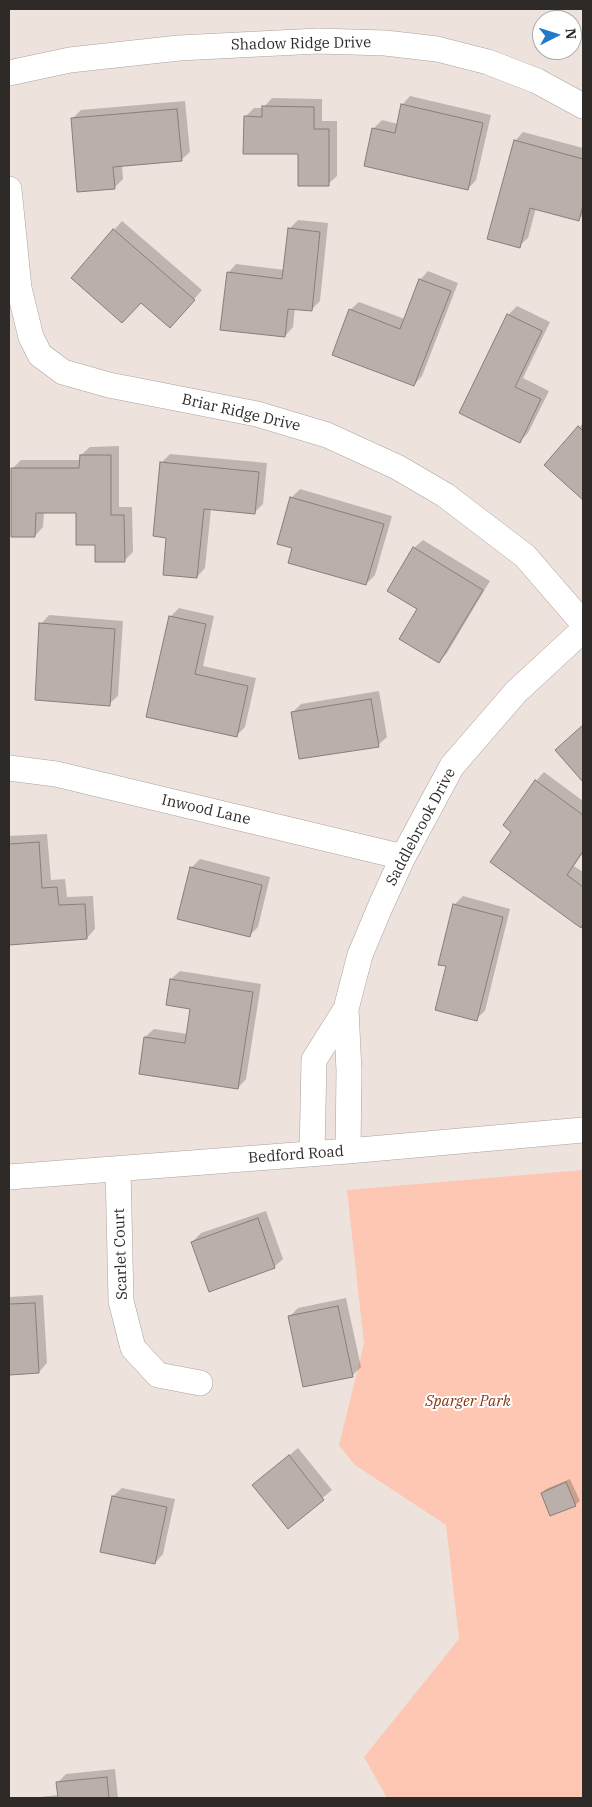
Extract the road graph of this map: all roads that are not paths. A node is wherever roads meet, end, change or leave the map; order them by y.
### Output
1 (9, 73) edge
2 (583, 106) edge
3 (9, 189) edge
4 (583, 623) edge
5 (583, 630) edge
6 (9, 768) edge
7 (402, 857) junction
8 (346, 1009) junction
9 (583, 1130) edge
10 (348, 1151) junction
11 (312, 1154) junction
12 (118, 1169) junction
13 (9, 1177) edge
14 (200, 1383) dead end

1 - 2 street, Shadow Ridge Drive
3 - 4 street, Briar Ridge Drive
5 - 7 street, Saddlebrook Drive
6 - 7 street, Inwood Lane
7 - 8 street, Saddlebrook Drive
8 - 10 street, Saddlebrook Drive
8 - 11 street, Saddlebrook Drive
9 - 10 street, Bedford Road
10 - 11 street, Bedford Road
11 - 12 street, Bedford Road
12 - 13 street, Bedford Road
12 - 14 street, Scarlet Court

